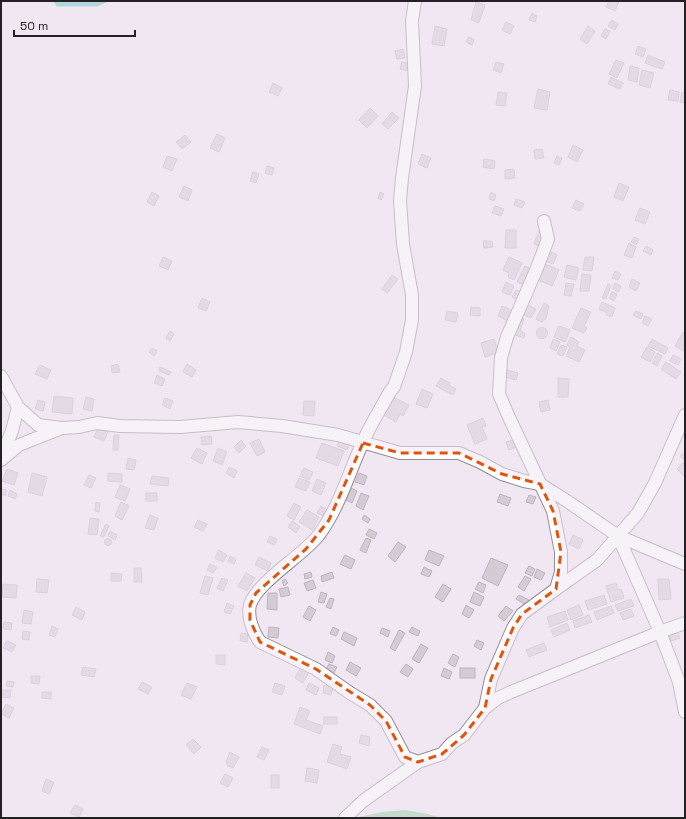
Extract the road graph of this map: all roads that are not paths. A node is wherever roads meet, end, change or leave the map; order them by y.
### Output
1 (415, 1) edge
2 (544, 221) dead end
3 (1, 376) edge
4 (18, 407) junction
5 (685, 415) edge
6 (62, 428) junction
7 (363, 442) junction
8 (1, 459) edge
9 (540, 484) junction
10 (618, 536) junction
11 (685, 564) edge
12 (556, 589) junction
13 (685, 623) edge
14 (660, 632) junction
15 (485, 708) junction
16 (685, 712) edge
17 (418, 762) junction
18 (345, 818) edge

1 - 7 street
2 - 9 street
3 - 4 street
4 - 6 street
4 - 8 street
5 - 10 street
6 - 7 street
6 - 8 street
7 - 9 street
7 - 17 street
9 - 10 street
9 - 12 street
10 - 11 street
10 - 12 street
10 - 14 street
12 - 15 street
13 - 14 street
14 - 15 street
14 - 16 street
15 - 17 street
17 - 18 street

